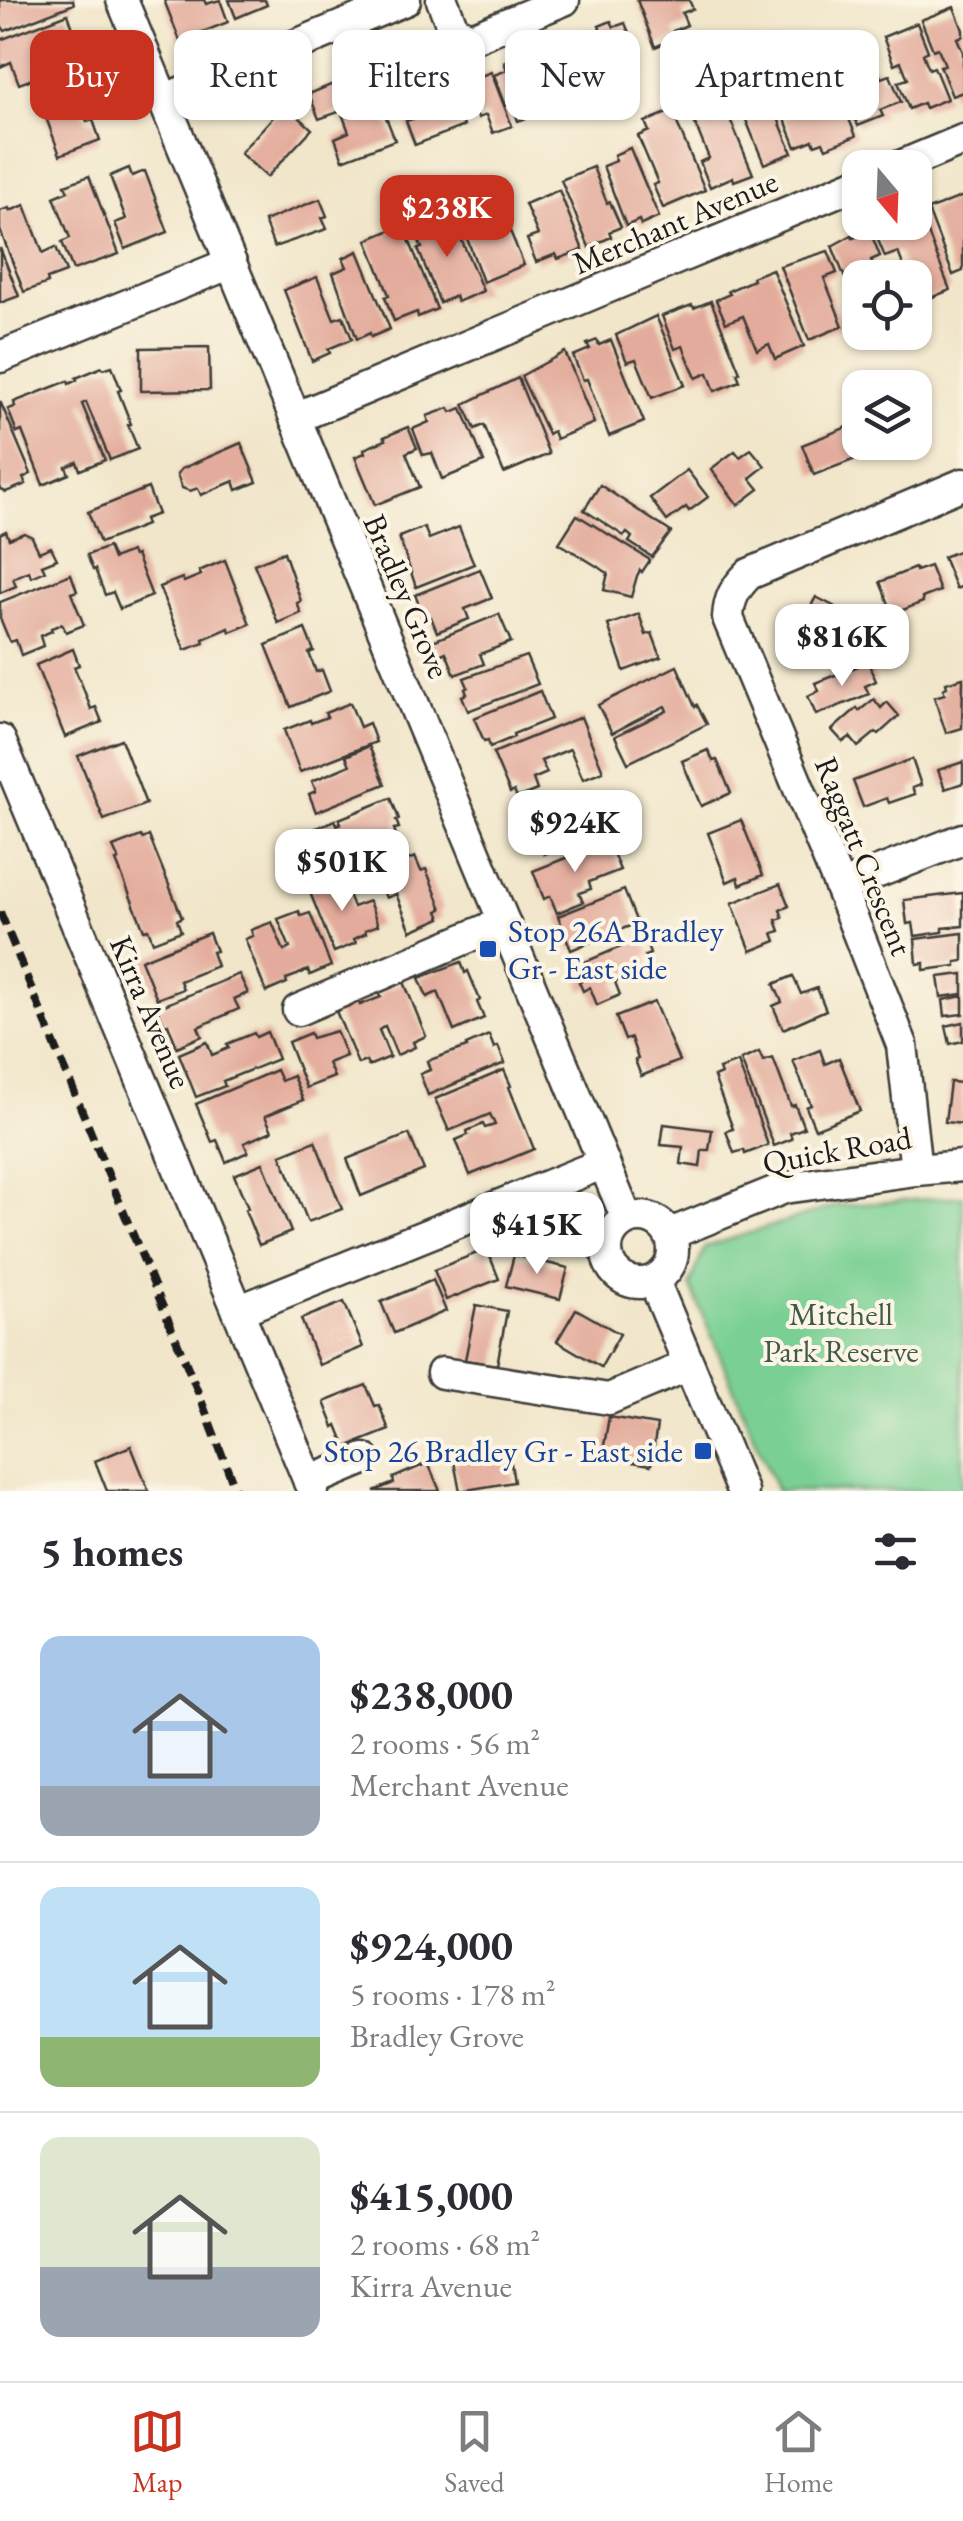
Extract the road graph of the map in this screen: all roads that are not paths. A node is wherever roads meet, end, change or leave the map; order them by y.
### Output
1 (122, 0) edge
2 (406, 0) edge
3 (442, 0) edge
4 (564, 0) edge
5 (163, 100) junction
6 (963, 140) edge
7 (932, 153) edge
8 (842, 190) edge
9 (231, 263) junction
10 (0, 357) edge
11 (295, 418) junction
12 (963, 484) edge
13 (0, 740) edge
14 (963, 839) edge
15 (840, 887) junction
16 (504, 922) junction
17 (298, 1010) dead end
18 (604, 1163) junction
19 (963, 1166) edge
20 (916, 1170) junction
21 (627, 1219) junction
22 (670, 1234) junction
23 (654, 1281) junction
24 (238, 1311) junction
25 (689, 1365) junction
26 (442, 1373) dead end
27 (364, 1459) dead end
28 (311, 1486) edge
29 (742, 1491) edge

1 - 5 street, Bradley Grove
2 - 5 street
3 - 4 street
5 - 9 street, Bradley Grove
6 - 7 street
8 - 11 street, Merchant Avenue
9 - 10 street
9 - 11 street, Bradley Grove
11 - 16 street, Bradley Grove
12 - 15 street, Raggatt Crescent
13 - 24 street, Kirra Avenue
14 - 15 street
15 - 20 street, Raggatt Crescent
16 - 17 street
16 - 18 street, Bradley Grove
18 - 21 street, Bradley Grove
18 - 24 street
19 - 20 street, Quick Road
20 - 22 street, Quick Road
21 - 22 street
21 - 23 street
22 - 23 street
23 - 25 street
24 - 28 street, Kirra Avenue
25 - 26 street
25 - 29 street
27 - 28 street, Kirra Avenue

